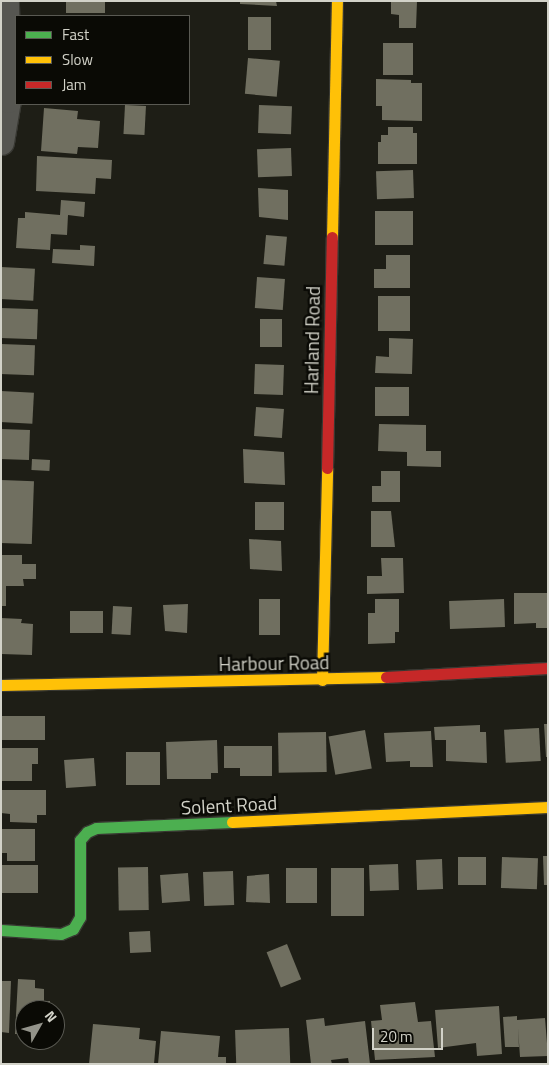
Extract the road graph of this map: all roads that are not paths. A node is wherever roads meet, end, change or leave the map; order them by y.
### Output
1 (6, 1) edge
2 (337, 1) edge
3 (2, 137) edge
4 (548, 668) edge
5 (322, 680) junction
6 (1, 685) edge
7 (548, 807) edge
8 (1, 930) edge

1 - 3 street
2 - 5 street, Harland Road
4 - 5 street, Harbour Road
5 - 6 street, Harbour Road
7 - 8 street, Solent Road

